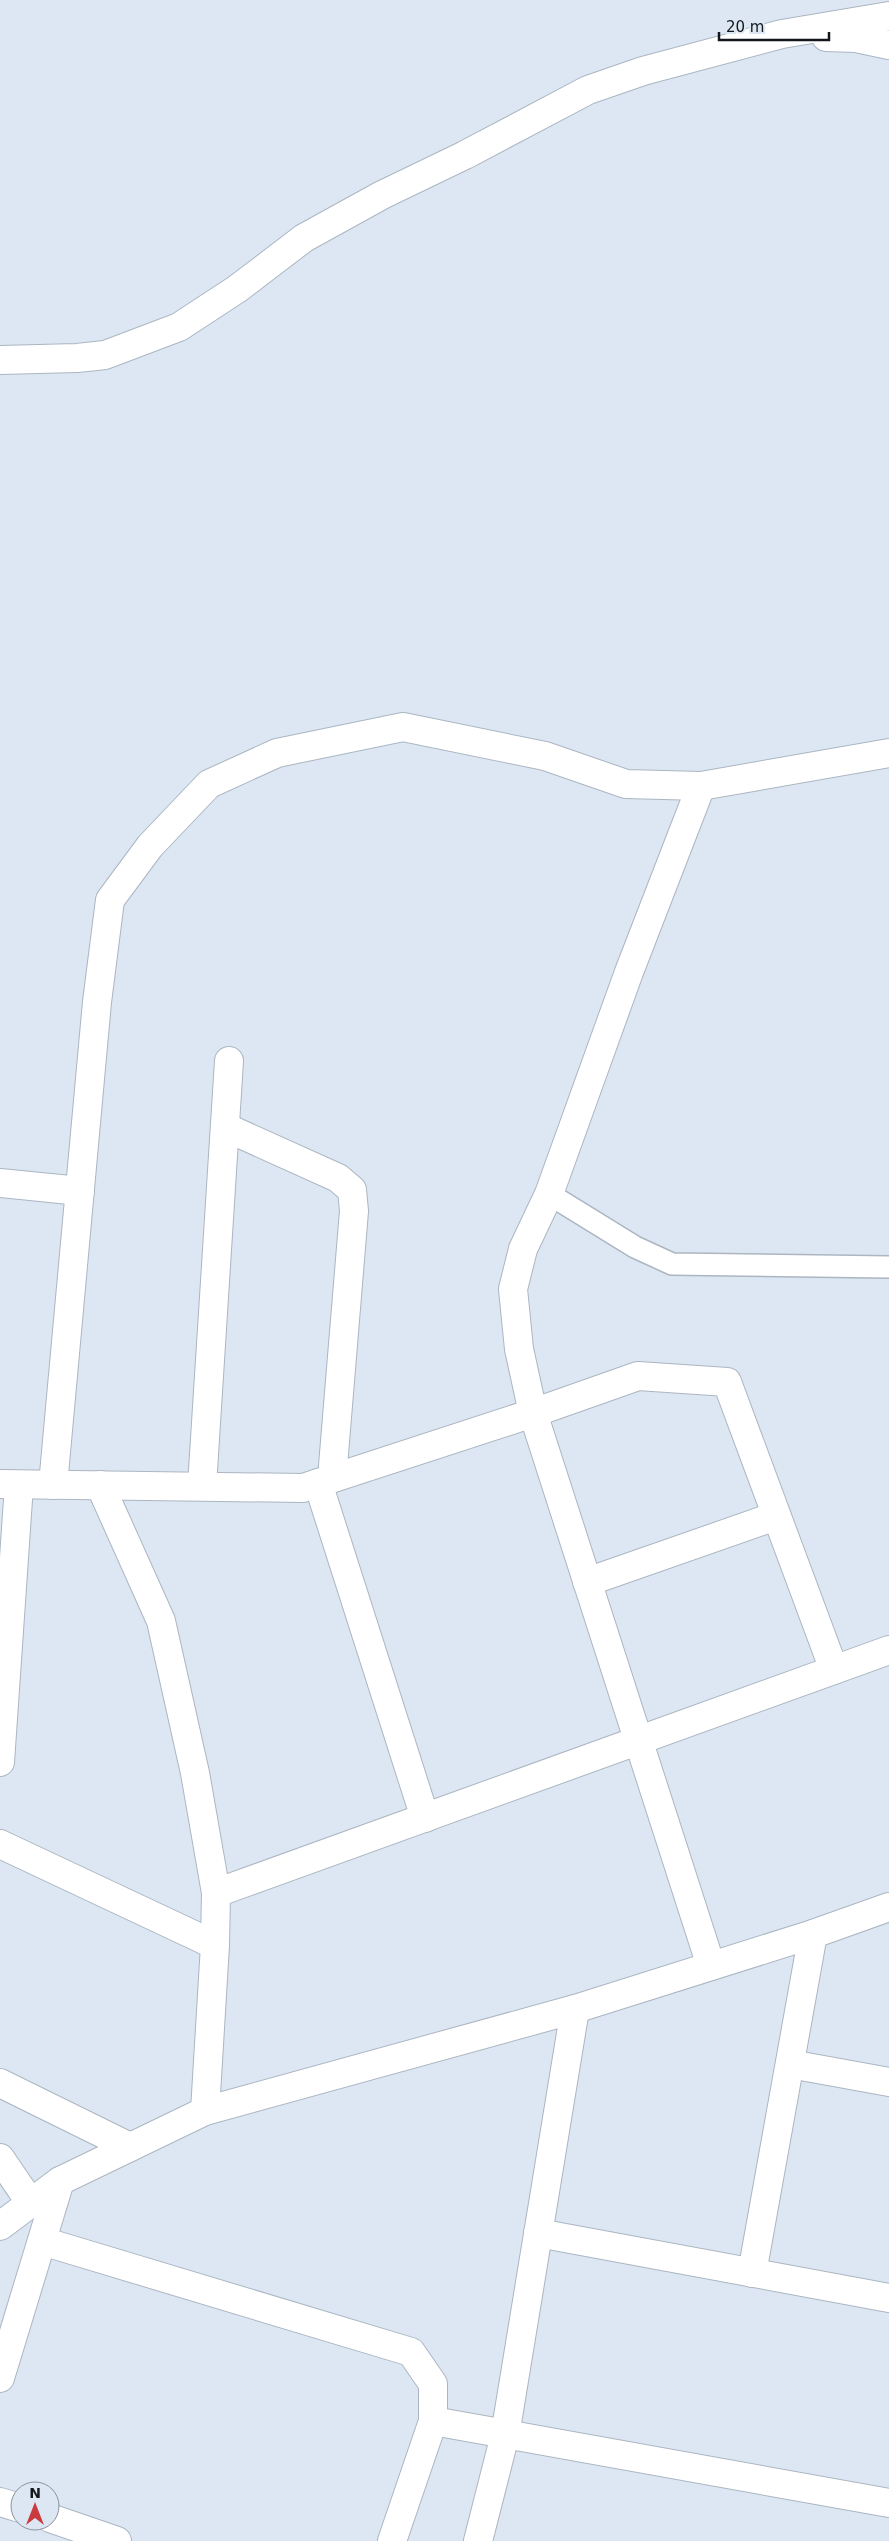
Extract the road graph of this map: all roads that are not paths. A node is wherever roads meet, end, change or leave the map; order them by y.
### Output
1 (889, 16) edge
2 (782, 34) junction
3 (889, 45) edge
4 (0, 360) edge
5 (889, 752) edge
6 (701, 786) junction
7 (229, 1061) dead end
8 (225, 1126) junction
9 (0, 1183) edge
10 (80, 1191) junction
11 (549, 1194) junction
12 (889, 1267) edge
13 (533, 1413) junction
14 (325, 1480) junction
15 (9, 1484) edge
16 (53, 1485) junction
17 (100, 1485) junction
18 (202, 1486) junction
19 (776, 1516) junction
20 (587, 1582) junction
21 (889, 1650) edge
22 (834, 1670) junction
23 (639, 1740) junction
24 (0, 1762) edge
25 (425, 1818) junction
26 (0, 1844) edge
27 (216, 1893) junction
28 (889, 1907) edge
29 (813, 1934) junction
30 (215, 1945) junction
31 (712, 1966) junction
32 (575, 2009) junction
33 (790, 2064) junction
34 (889, 2082) edge
35 (0, 2083) edge
36 (205, 2111) junction
37 (130, 2147) junction
38 (0, 2158) edge
39 (60, 2181) junction
40 (30, 2202) junction
41 (0, 2226) edge
42 (538, 2234) junction
43 (42, 2241) junction
44 (752, 2273) junction
45 (889, 2298) edge
46 (0, 2378) edge
47 (433, 2421) junction
48 (505, 2435) junction
49 (889, 2503) edge
50 (60, 2521) edge
51 (117, 2541) edge
52 (392, 2541) edge
53 (478, 2541) edge

1 - 2 street
2 - 3 street
2 - 4 street
5 - 6 street
6 - 10 street
6 - 11 street
7 - 8 street
8 - 14 street
8 - 18 street
9 - 10 street
10 - 16 street
11 - 12 lane
11 - 13 street
13 - 14 street
13 - 19 street
13 - 20 street
14 - 18 street
14 - 25 street
15 - 16 street
15 - 24 street
16 - 17 street
17 - 18 street
17 - 27 street
19 - 20 street
19 - 22 street
20 - 23 street
21 - 22 street
22 - 23 street
23 - 25 street
23 - 31 street
25 - 27 street
26 - 30 street
27 - 30 street
28 - 29 street
29 - 31 street
29 - 33 street
30 - 36 street
31 - 32 street
32 - 36 street
32 - 42 street
33 - 34 street
33 - 44 street
35 - 37 street
36 - 37 street
37 - 39 street
38 - 40 street
39 - 40 street
39 - 43 street
40 - 41 street
42 - 44 street
42 - 48 street
43 - 46 street
43 - 47 street
44 - 45 street
47 - 48 street
47 - 52 street
48 - 49 street
48 - 53 street
50 - 51 street

